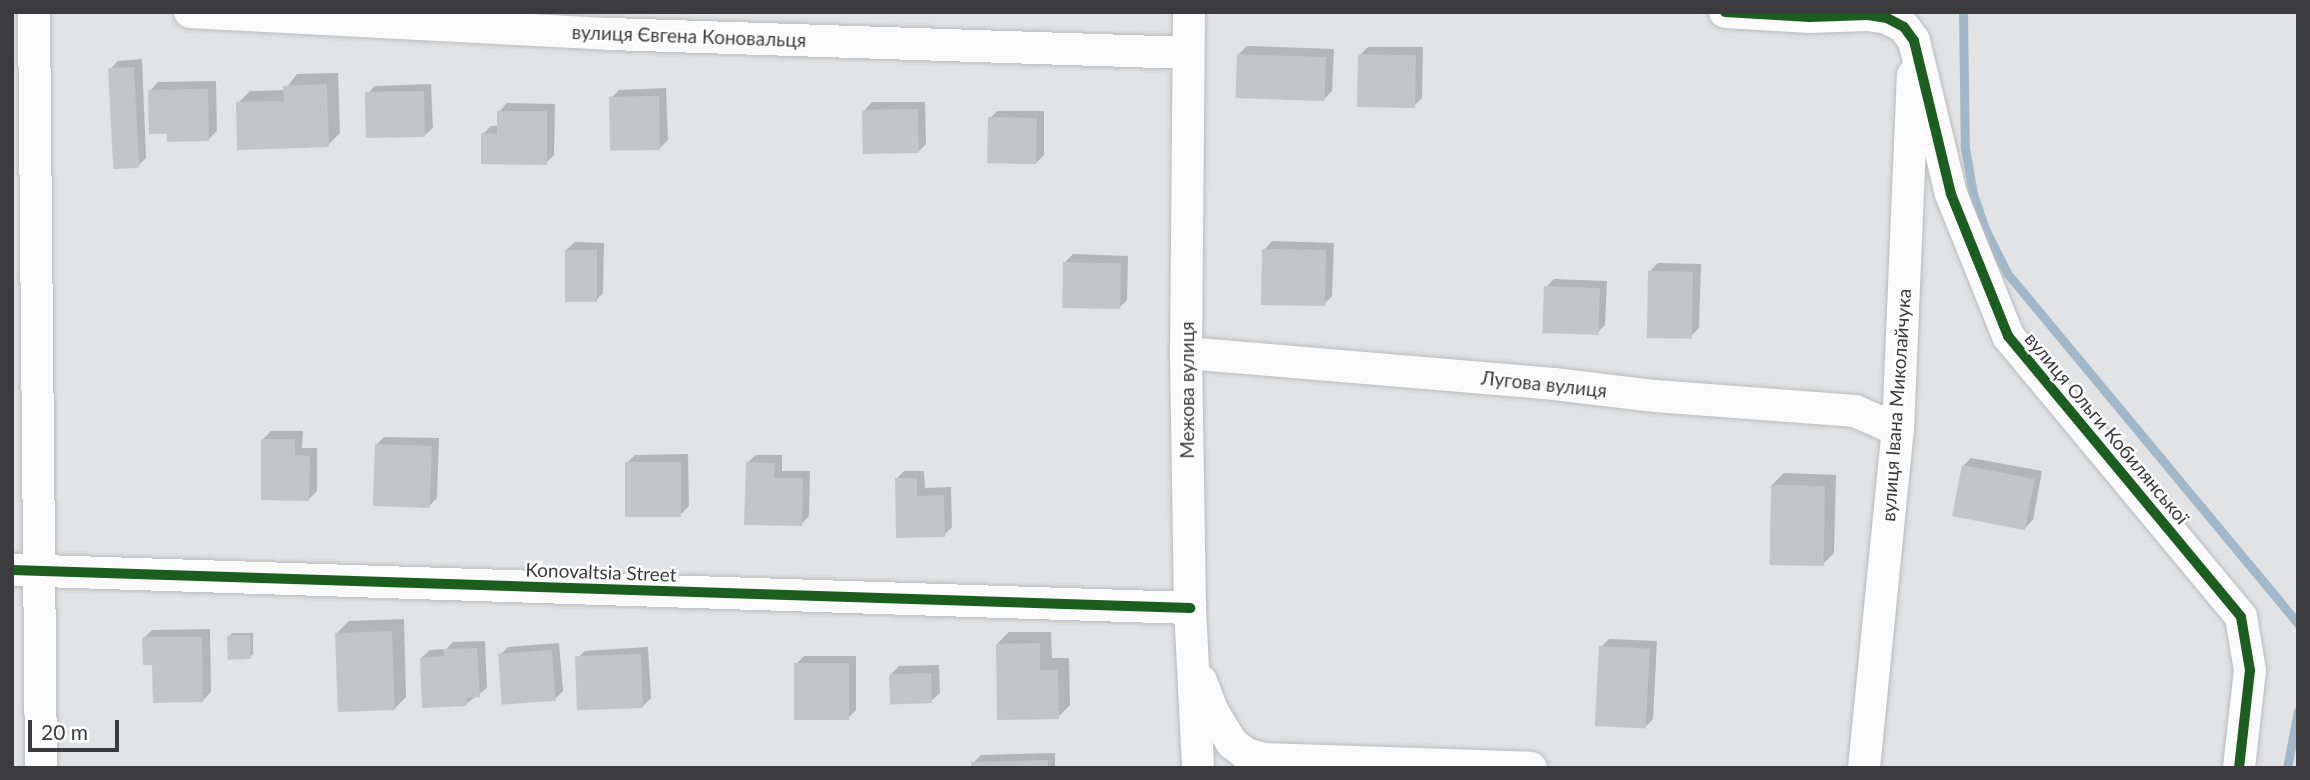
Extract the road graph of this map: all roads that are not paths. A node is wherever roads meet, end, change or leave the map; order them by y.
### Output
1 (34, 12) edge
2 (190, 12) edge
3 (1189, 12) edge
4 (1725, 12) edge
5 (1917, 50) junction
6 (1188, 53) junction
7 (1186, 353) junction
8 (1898, 430) junction
9 (26, 570) edge
10 (1190, 608) junction
11 (1192, 660) junction
12 (41, 768) edge
13 (1198, 768) edge
14 (1531, 768) edge
15 (1864, 768) edge
16 (2239, 768) edge

1 - 9 street
2 - 6 street, вулиця Євгена Коновальця
3 - 6 street, Межова вулиця
4 - 5 street
5 - 8 street, вулиця Івана Миколайчука
5 - 16 street, вулиця Ольги Кобилянської
6 - 7 street, Межова вулиця
7 - 8 street, Лугова вулиця
7 - 10 street, Межова вулиця
8 - 15 street, вулиця Івана Миколайчука
9 - 10 street, Konovaltsia Street
9 - 12 street
10 - 11 street, Межова вулиця
11 - 13 street, Межова вулиця
11 - 14 street

